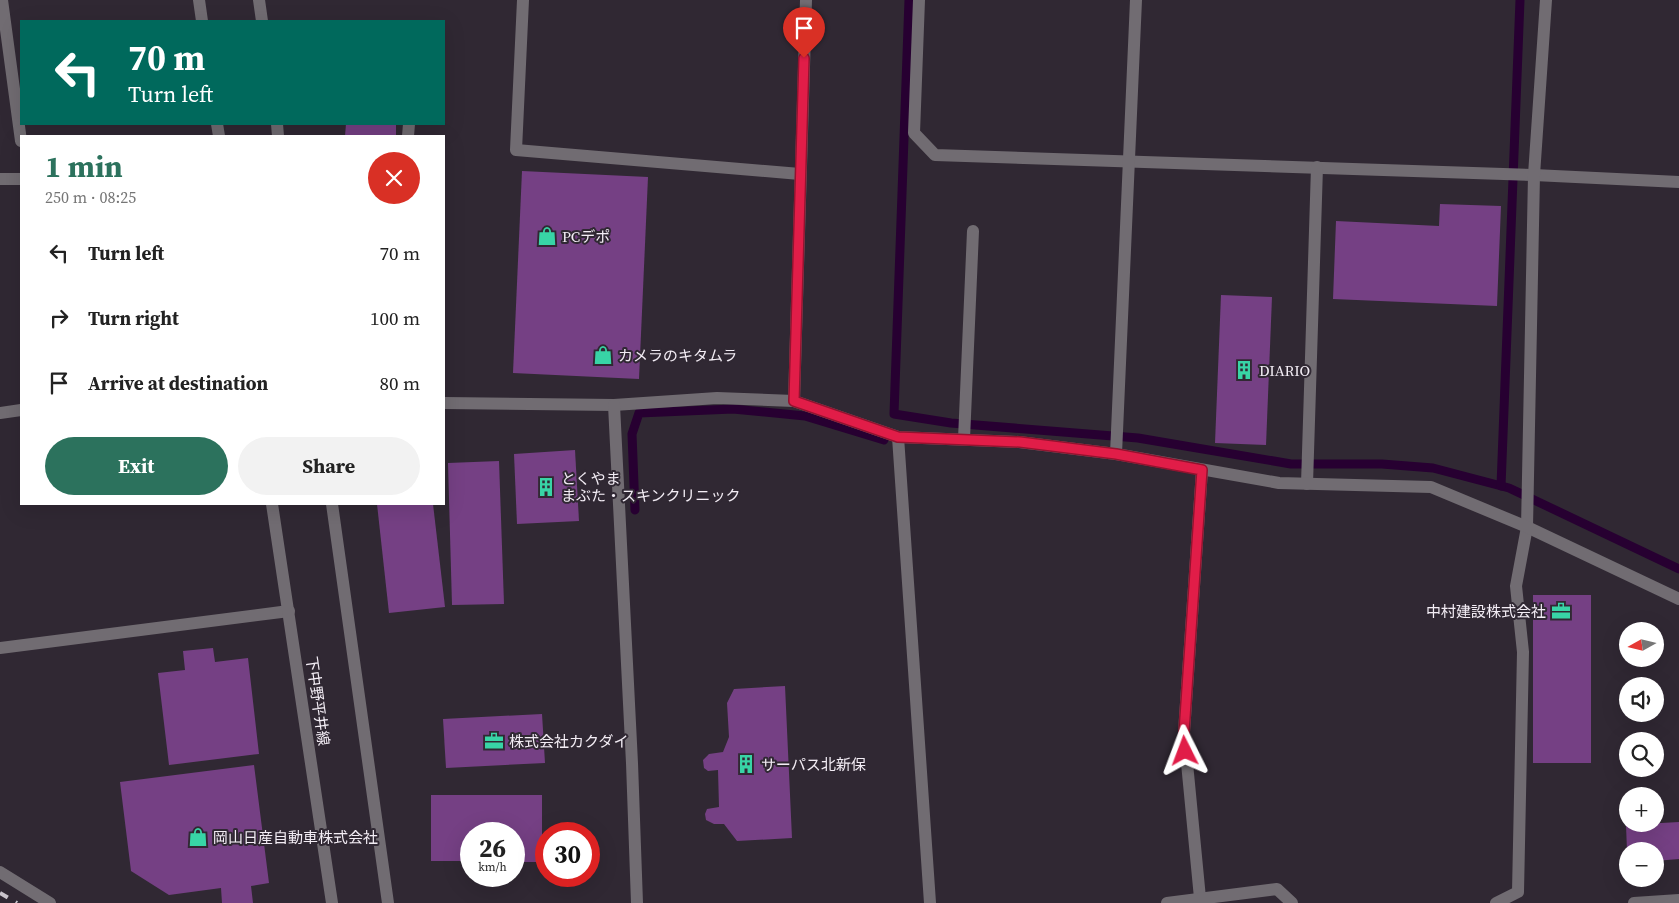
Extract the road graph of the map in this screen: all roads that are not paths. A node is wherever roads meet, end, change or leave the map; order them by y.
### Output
1 (2, 0) edge
2 (200, 0) edge
3 (259, 0) edge
4 (522, 0) edge
5 (806, 0) edge
6 (920, 0) edge
7 (1136, 0) edge
8 (1546, 0) edge
9 (202, 20) edge
10 (262, 20) edge
11 (20, 135) edge
12 (1130, 162) junction
13 (1317, 167) junction
14 (800, 174) junction
15 (1534, 175) junction
16 (0, 179) edge
17 (20, 179) edge
18 (1679, 182) edge
19 (973, 232) dead end
20 (794, 401) junction
21 (445, 402) edge
22 (614, 405) junction
23 (20, 410) edge
24 (0, 413) edge
25 (965, 430) junction
26 (898, 437) junction
27 (1117, 442) junction
28 (1202, 470) junction
29 (1307, 478) junction
30 (272, 505) edge
31 (332, 505) edge
32 (1527, 527) junction
33 (1679, 599) edge
34 (289, 611) junction
35 (0, 648) edge
36 (0, 872) edge
37 (1200, 898) junction
38 (1679, 900) edge
39 (50, 903) edge
40 (332, 903) edge
41 (388, 903) edge
42 (637, 903) edge
43 (930, 903) edge
44 (1167, 903) edge
45 (1292, 903) edge
46 (1496, 903) edge
47 (1634, 903) edge

1 - 11 street
2 - 9 street
3 - 10 street
4 - 14 street
5 - 14 street
6 - 12 street
7 - 12 street
8 - 15 street
12 - 13 street
12 - 27 street
13 - 15 street
13 - 29 street
14 - 20 street
15 - 18 street
15 - 32 street
16 - 17 street
19 - 25 street
20 - 22 street
20 - 26 street
21 - 22 street
22 - 42 street
23 - 24 street
25 - 26 street
25 - 27 street
26 - 43 street
27 - 28 street
28 - 29 street
28 - 37 street
29 - 32 street
30 - 34 street, 下中野平井線
31 - 41 street
32 - 33 street
32 - 46 street
34 - 35 street
34 - 40 street, 下中野平井線
36 - 39 street
37 - 44 street
37 - 45 street
38 - 47 street

